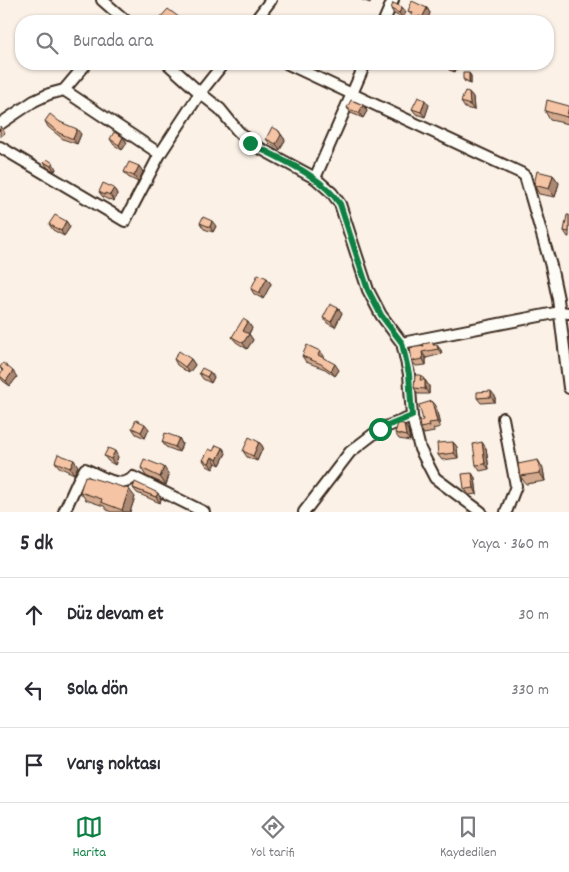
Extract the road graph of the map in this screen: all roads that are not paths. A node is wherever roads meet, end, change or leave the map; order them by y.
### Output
1 (102, 0) edge
2 (272, 0) edge
3 (392, 0) edge
4 (118, 15) edge
5 (260, 15) edge
6 (386, 15) edge
7 (81, 70) edge
8 (175, 70) edge
9 (218, 70) edge
10 (301, 70) edge
11 (362, 70) edge
12 (64, 90) junction
13 (200, 93) junction
14 (352, 93) junction
15 (0, 124) edge
16 (0, 147) edge
17 (160, 154) junction
18 (315, 178) junction
19 (564, 313) edge
20 (402, 343) junction
21 (569, 388) edge
22 (412, 416) junction
23 (503, 418) dead end
24 (64, 512) edge
25 (204, 512) edge
26 (304, 512) edge
27 (481, 512) edge
28 (506, 512) edge

1 - 4 street
2 - 5 street
3 - 6 street
7 - 12 street
8 - 13 street
9 - 13 street
10 - 14 street
11 - 14 street
12 - 15 street
12 - 17 street
13 - 17 street
13 - 18 street
14 - 18 street
14 - 19 street
16 - 17 street
18 - 20 street
19 - 20 street
19 - 21 street
20 - 22 street
22 - 26 street
22 - 27 street
23 - 28 street
24 - 25 street

